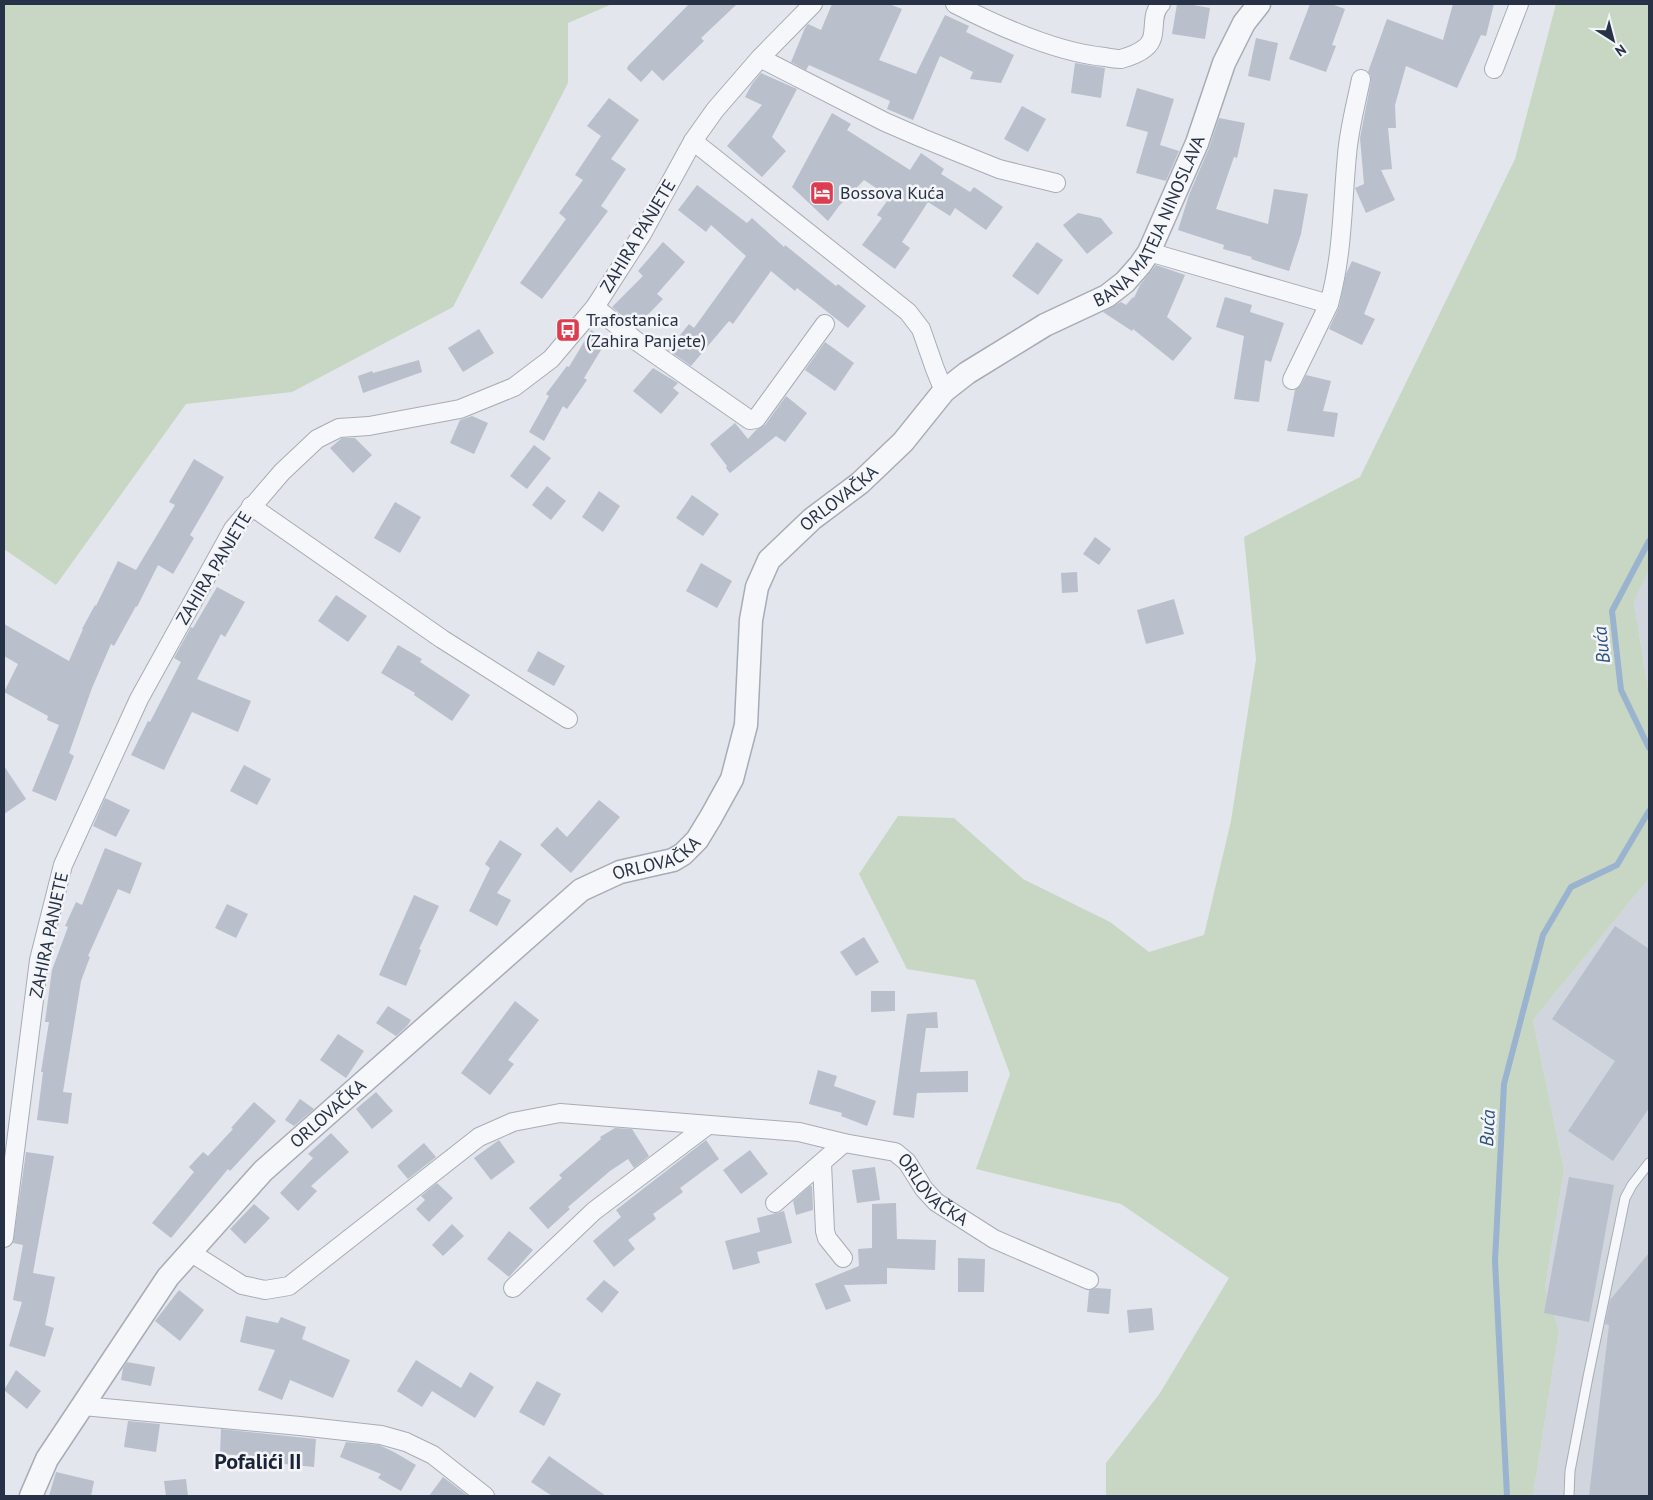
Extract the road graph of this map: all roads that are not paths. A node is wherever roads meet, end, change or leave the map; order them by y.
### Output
1 (813, 4) edge
2 (955, 4) edge
3 (1161, 4) edge
4 (1259, 4) edge
5 (1519, 4) edge
6 (760, 58) junction
7 (1494, 69) dead end
8 (1361, 79) dead end
9 (693, 141) junction
10 (1056, 183) dead end
11 (1149, 252) junction
12 (1329, 304) junction
13 (595, 307) junction
14 (825, 324) dead end
15 (967, 372) joint
16 (1292, 380) dead end
17 (944, 391) junction
18 (250, 506) junction
19 (568, 719) dead end
20 (708, 1125) junction
21 (844, 1142) junction
22 (822, 1163) junction
23 (1649, 1163) edge
24 (775, 1203) dead end
25 (4, 1238) edge
26 (190, 1252) junction
27 (843, 1258) dead end
28 (1089, 1280) dead end
29 (513, 1288) dead end
30 (83, 1406) junction
31 (31, 1496) edge
32 (485, 1496) edge
33 (1569, 1496) edge

1 - 6 street, ZAHIRA PANJETE
2 - 3 street
4 - 11 street, BANA MATEJA NINOSLAVA
5 - 7 street
6 - 9 street, ZAHIRA PANJETE
6 - 10 street
8 - 12 street
9 - 13 street, ZAHIRA PANJETE
9 - 17 street
11 - 12 street
11 - 15 street, BANA MATEJA NINOSLAVA
12 - 16 street
13 - 14 street
13 - 18 street, ZAHIRA PANJETE
15 - 17 street, ORLOVAČKA
17 - 26 street, ORLOVAČKA
18 - 19 street
18 - 25 street, ZAHIRA PANJETE
20 - 21 street, ORLOVAČKA
20 - 26 street, ORLOVAČKA
20 - 29 street
21 - 22 street
21 - 28 street, ORLOVAČKA
22 - 24 street
22 - 27 street
23 - 33 lane
26 - 30 street, ORLOVAČKA
30 - 31 street, ORLOVAČKA
30 - 32 street

